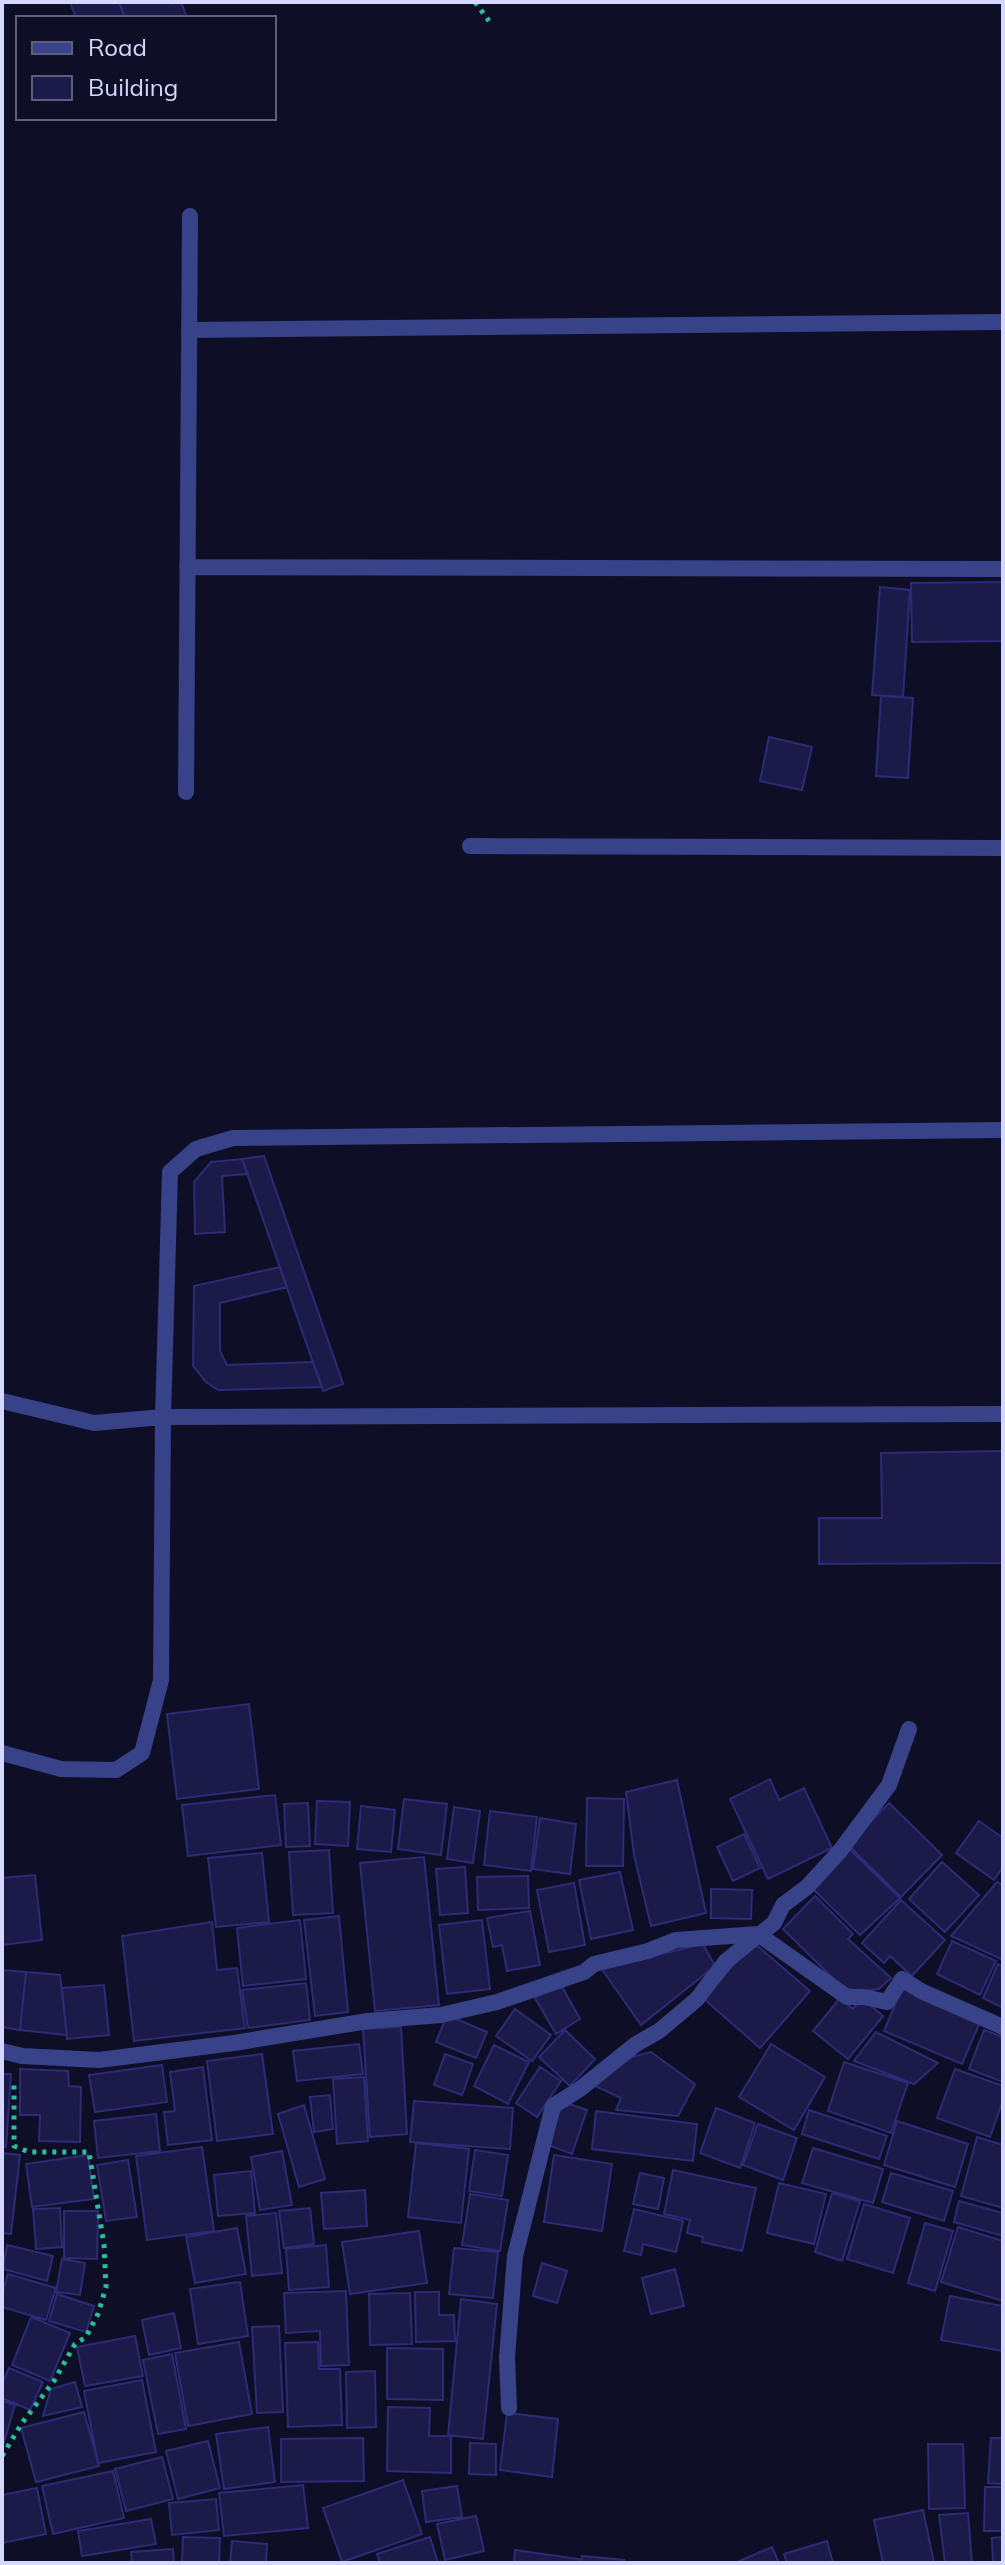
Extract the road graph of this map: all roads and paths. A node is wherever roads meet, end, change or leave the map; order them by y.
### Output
1 (475, 2) edge
2 (489, 21) dead end
3 (190, 216) dead end
4 (1003, 322) edge
5 (190, 330) junction
6 (187, 567) junction
7 (1003, 569) edge
8 (186, 792) dead end
9 (470, 846) dead end
10 (1003, 848) edge
11 (1003, 1130) edge
12 (2, 1401) edge
13 (1003, 1414) edge
14 (163, 1417) junction
15 (909, 1729) dead end
16 (2, 1753) edge
17 (758, 1934) junction
18 (1003, 2027) edge
19 (2, 2051) edge
20 (22, 2056) junction
21 (509, 2408) dead end
22 (2, 2456) edge

1 - 2 path
3 - 5 street
4 - 5 street
5 - 6 street
6 - 7 street
6 - 8 street
9 - 10 street
11 - 14 street
12 - 14 street
13 - 14 street
14 - 16 street
15 - 17 street
17 - 18 street
17 - 20 street
17 - 21 street
19 - 20 street
20 - 22 path

